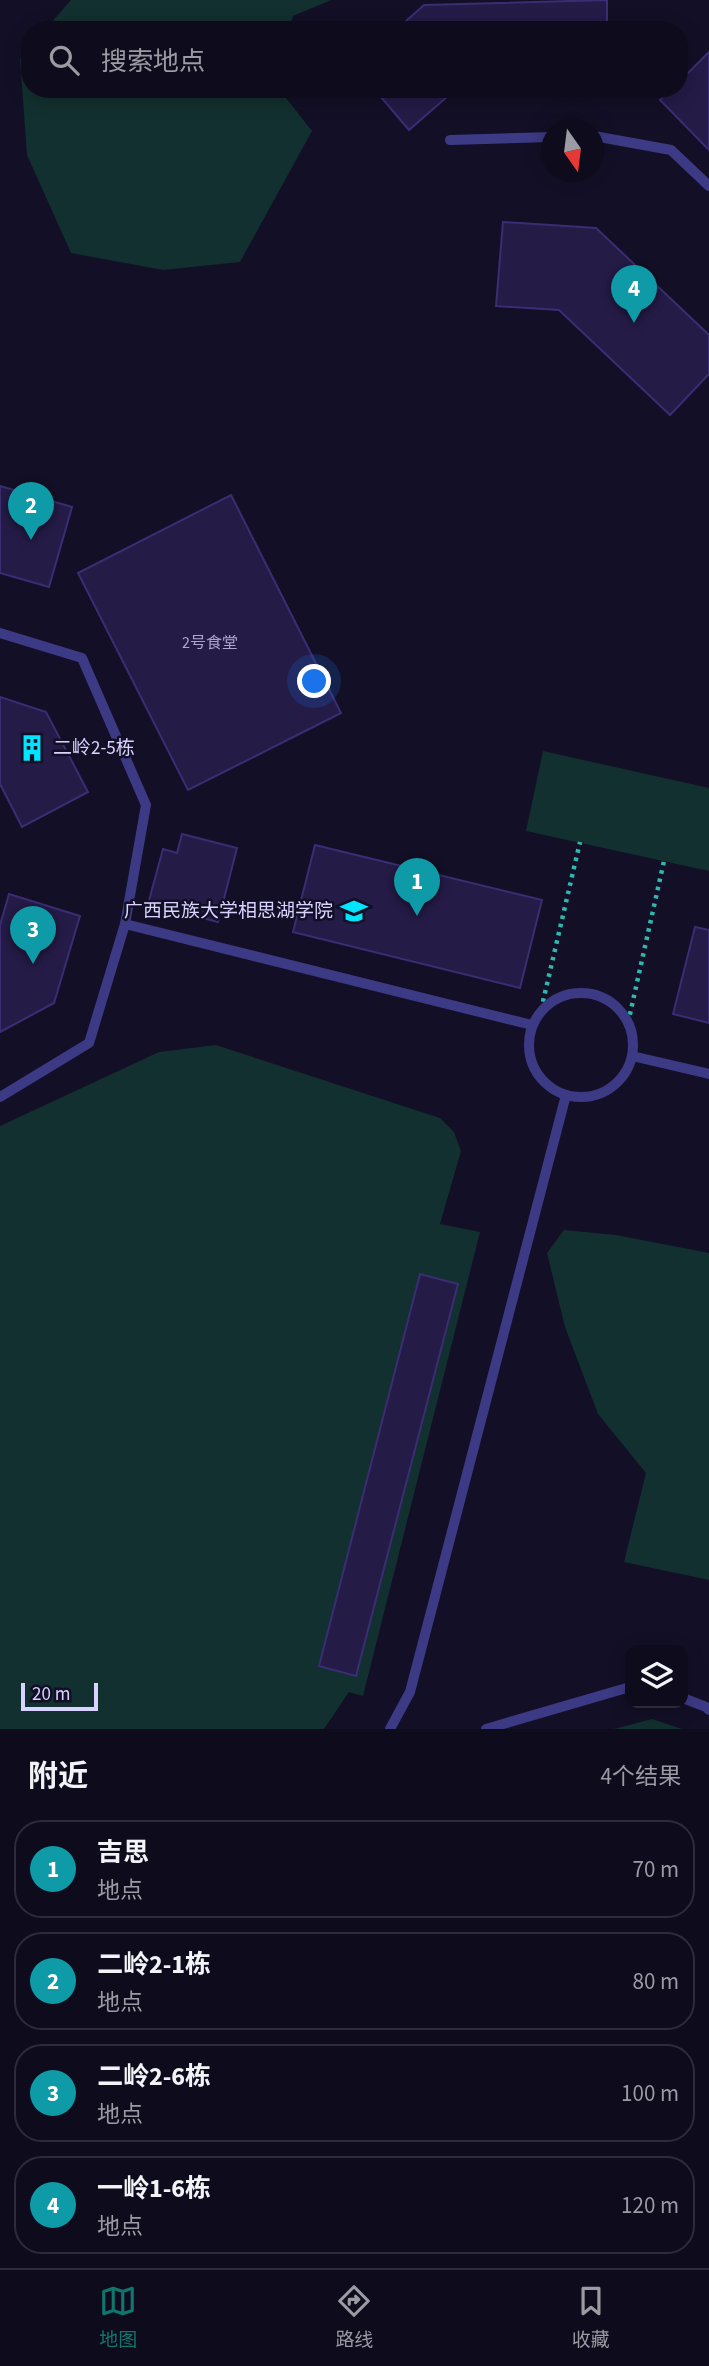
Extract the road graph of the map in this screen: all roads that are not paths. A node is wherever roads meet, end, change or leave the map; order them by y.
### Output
1 (541, 137) edge
2 (604, 138) edge
3 (450, 140) dead end
4 (709, 186) edge
5 (0, 633) edge
6 (125, 924) junction
7 (532, 1025) junction
8 (632, 1056) junction
9 (709, 1074) edge
10 (566, 1096) junction
11 (0, 1097) edge
12 (625, 1688) edge
13 (688, 1700) edge
14 (709, 1710) edge
15 (390, 1729) edge
16 (486, 1729) edge

1 - 3 lane
2 - 4 lane
5 - 6 lane
6 - 7 lane
6 - 11 lane
7 - 8 lane
7 - 10 lane
8 - 9 lane
8 - 10 lane
10 - 15 lane
12 - 16 lane
13 - 14 lane

